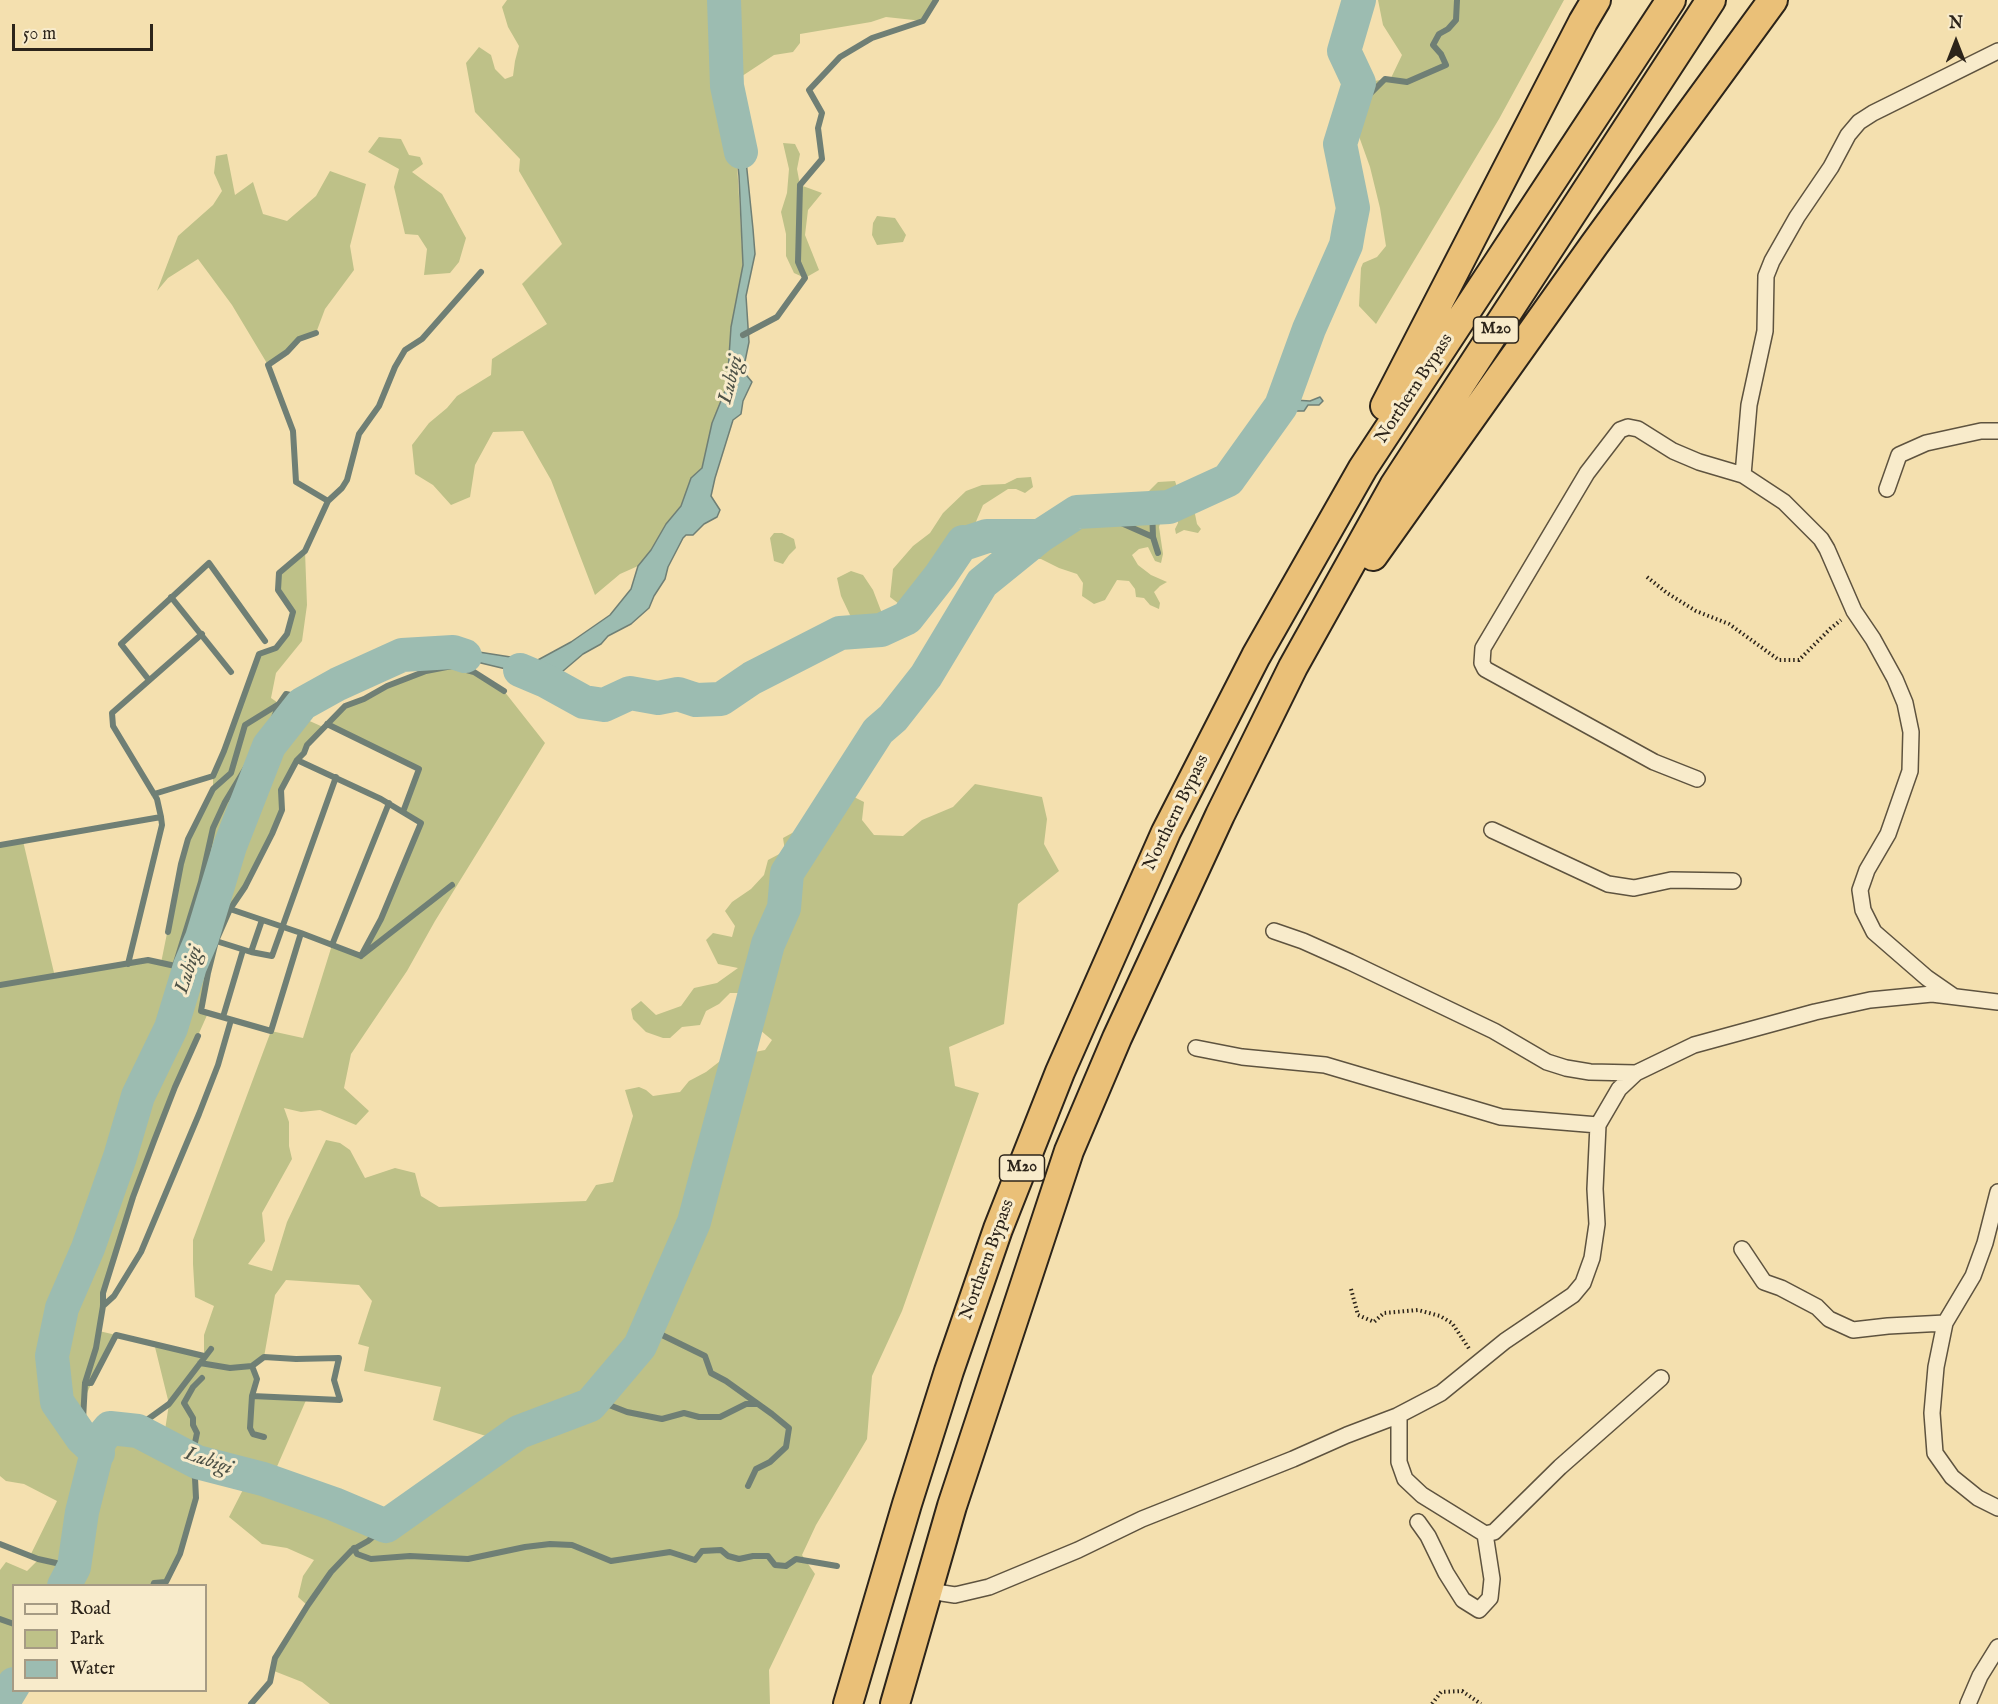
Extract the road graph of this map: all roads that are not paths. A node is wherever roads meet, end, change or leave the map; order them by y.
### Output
1 (1596, 0) edge
2 (1671, 0) edge
3 (1711, 0) edge
4 (1773, 0) edge
5 (1998, 51) edge
6 (1998, 431) edge
7 (1743, 475) junction
8 (1887, 489) dead end
9 (1256, 656) junction
10 (1293, 667) junction
11 (1697, 779) dead end
12 (1492, 831) dead end
13 (1733, 881) dead end
14 (1274, 931) dead end
15 (1953, 996) junction
16 (1998, 1002) edge
17 (1196, 1048) dead end
18 (1636, 1073) junction
19 (1598, 1125) junction
20 (1998, 1192) edge
21 (1742, 1249) dead end
22 (1945, 1323) junction
23 (1661, 1378) dead end
24 (1399, 1415) junction
25 (1998, 1508) edge
26 (1418, 1522) dead end
27 (1485, 1534) junction
28 (942, 1593) dead end
29 (1998, 1647) edge
30 (848, 1704) edge
31 (895, 1704) edge
32 (1968, 1704) edge

1 - 9 highway
2 - 9 highway, Northern Bypass / M20
3 - 10 highway, Northern Bypass / M20
4 - 10 highway
5 - 7 street
6 - 8 street
7 - 11 street
7 - 15 street
9 - 30 highway, Northern Bypass / M20
10 - 31 highway, Northern Bypass / M20
12 - 13 street
14 - 18 street
15 - 16 street
15 - 18 street
17 - 19 street
18 - 19 street
19 - 24 street
20 - 22 street
21 - 22 street
22 - 25 street
23 - 27 street
24 - 27 street
24 - 28 street
26 - 27 street
29 - 32 street

